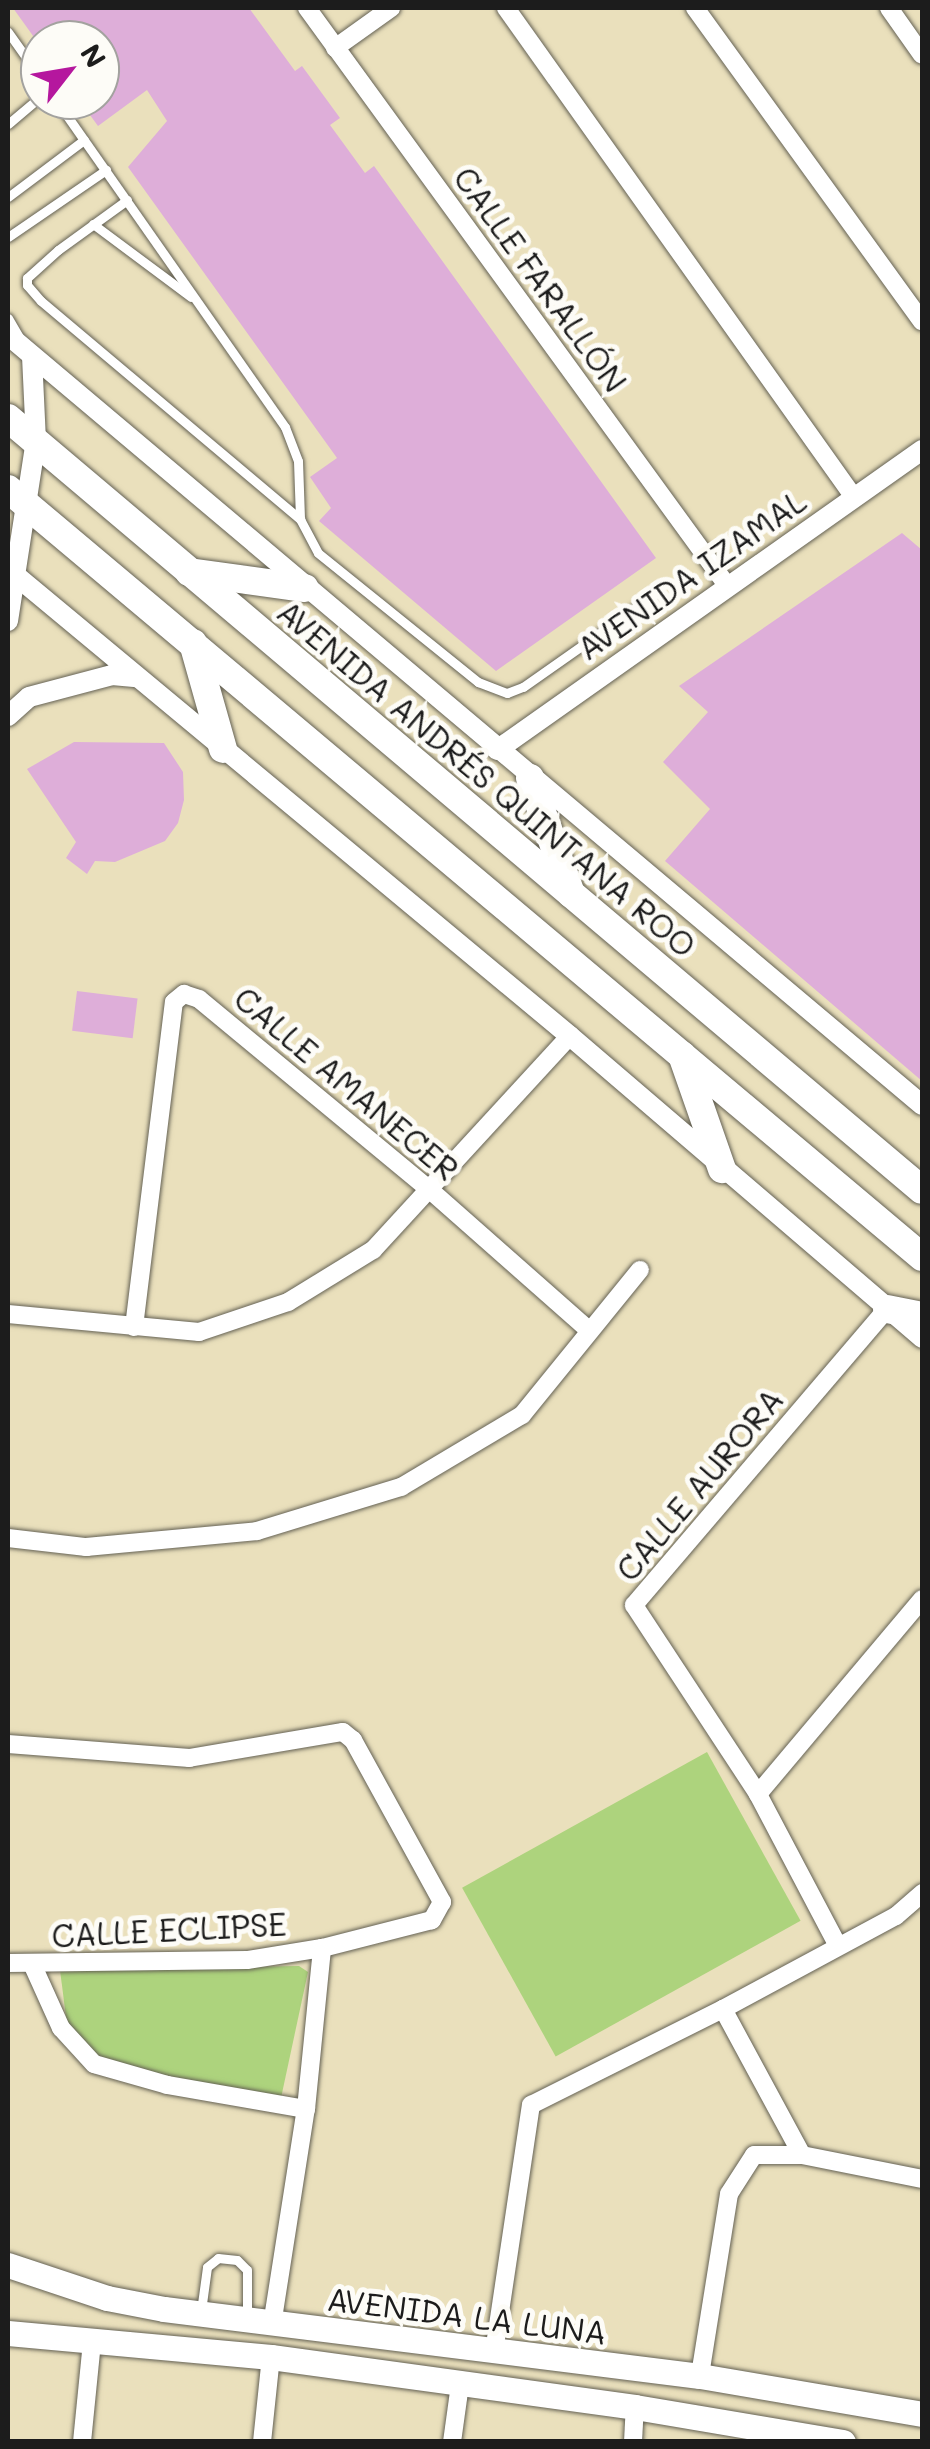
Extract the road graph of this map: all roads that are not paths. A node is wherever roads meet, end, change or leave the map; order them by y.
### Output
1 (307, 8) edge
2 (391, 8) edge
3 (506, 8) edge
4 (696, 8) edge
5 (888, 8) edge
6 (335, 48) junction
7 (922, 56) edge
8 (70, 120) edge
9 (84, 140) junction
10 (106, 170) junction
11 (8, 197) edge
12 (127, 200) junction
13 (94, 224) junction
14 (8, 237) edge
15 (200, 304) junction
16 (8, 318) edge
17 (922, 322) edge
18 (8, 335) edge
19 (32, 356) junction
20 (8, 419) edge
21 (36, 441) junction
22 (922, 450) edge
23 (853, 496) junction
24 (18, 497) edge
25 (300, 519) junction
26 (10, 572) edge
27 (188, 572) junction
28 (726, 584) junction
29 (305, 588) junction
30 (654, 595) dead end
31 (8, 621) edge
32 (193, 642) junction
33 (137, 677) junction
34 (8, 716) edge
35 (223, 749) junction
36 (497, 750) junction
37 (530, 778) junction
38 (572, 896) junction
39 (570, 1036) junction
40 (682, 1054) junction
41 (922, 1106) edge
42 (722, 1169) junction
43 (430, 1190) junction
44 (922, 1190) edge
45 (922, 1256) edge
46 (640, 1270) dead end
47 (887, 1309) junction
48 (8, 1314) edge
49 (922, 1316) edge
50 (134, 1327) junction
51 (588, 1330) junction
52 (922, 1338) edge
53 (8, 1538) edge
54 (922, 1598) edge
55 (8, 1744) edge
56 (758, 1794) junction
57 (922, 1893) edge
58 (838, 1946) junction
59 (322, 1948) junction
60 (8, 1964) edge
61 (34, 1966) junction
62 (723, 2009) junction
63 (306, 2109) junction
64 (802, 2155) junction
65 (922, 2180) edge
66 (9, 2265) edge
67 (201, 2314) junction
68 (260, 2322) junction
69 (8, 2334) edge
70 (92, 2342) junction
71 (494, 2352) junction
72 (272, 2357) junction
73 (700, 2376) junction
74 (460, 2384) junction
75 (635, 2407) junction
76 (922, 2414) edge
77 (82, 2442) edge
78 (262, 2442) edge
79 (452, 2442) edge
80 (632, 2442) edge
81 (843, 2442) edge

1 - 6 street, CALLE FARALLÓN
2 - 6 street
3 - 23 street
4 - 17 street
5 - 7 street
6 - 28 street, CALLE FARALLÓN
8 - 9 lane
9 - 10 lane
9 - 11 lane
10 - 12 lane
10 - 14 lane
12 - 13 lane
12 - 15 lane
13 - 15 lane
13 - 25 lane
15 - 25 lane
16 - 19 lane
18 - 19 street, AVENIDA ANDRÉS QUINTANA ROO
19 - 21 street
19 - 29 street, AVENIDA ANDRÉS QUINTANA ROO
20 - 21 main road, AVENIDA ANDRÉS QUINTANA ROO
21 - 24 street
21 - 27 main road, AVENIDA ANDRÉS QUINTANA ROO
22 - 23 street, AVENIDA IZAMAL
23 - 28 street, AVENIDA IZAMAL
24 - 26 street
24 - 32 main road
25 - 30 lane
26 - 31 street
26 - 33 street
27 - 29 main road
27 - 38 main road, AVENIDA ANDRÉS QUINTANA ROO
28 - 36 street, AVENIDA IZAMAL
29 - 36 street, AVENIDA ANDRÉS QUINTANA ROO
32 - 35 main road
32 - 40 main road
33 - 34 street
33 - 35 street
35 - 39 street
36 - 37 street, AVENIDA ANDRÉS QUINTANA ROO
37 - 38 main road
37 - 41 street, AVENIDA ANDRÉS QUINTANA ROO
38 - 44 main road, AVENIDA ANDRÉS QUINTANA ROO
39 - 42 street
39 - 43 street
40 - 42 main road
40 - 45 main road
42 - 47 street
43 - 50 street
43 - 50 street, CALLE AMANECER
43 - 51 street, CALLE AMANECER
46 - 51 street
47 - 49 main road
47 - 52 street
47 - 56 street, CALLE AURORA
48 - 50 street
51 - 53 street
54 - 56 street
55 - 59 street, CALLE ECLIPSE
56 - 58 street
57 - 58 street
58 - 62 street
59 - 61 street, CALLE ECLIPSE
59 - 63 street
60 - 61 street, CALLE ECLIPSE
61 - 63 street
62 - 64 street
62 - 71 street
63 - 68 street
64 - 65 street
64 - 73 street
66 - 67 main road, AVENIDA LA LUNA
67 - 68 main road, AVENIDA LA LUNA
67 - 68 lane
68 - 71 main road, AVENIDA LA LUNA
69 - 70 main road, AVENIDA LA LUNA
70 - 72 main road, AVENIDA LA LUNA
70 - 77 street
71 - 73 main road, AVENIDA LA LUNA
72 - 74 main road, AVENIDA LA LUNA
72 - 78 street
73 - 76 main road, AVENIDA LA LUNA
74 - 75 main road, AVENIDA LA LUNA
74 - 79 street
75 - 80 street
75 - 81 main road, AVENIDA LA LUNA

